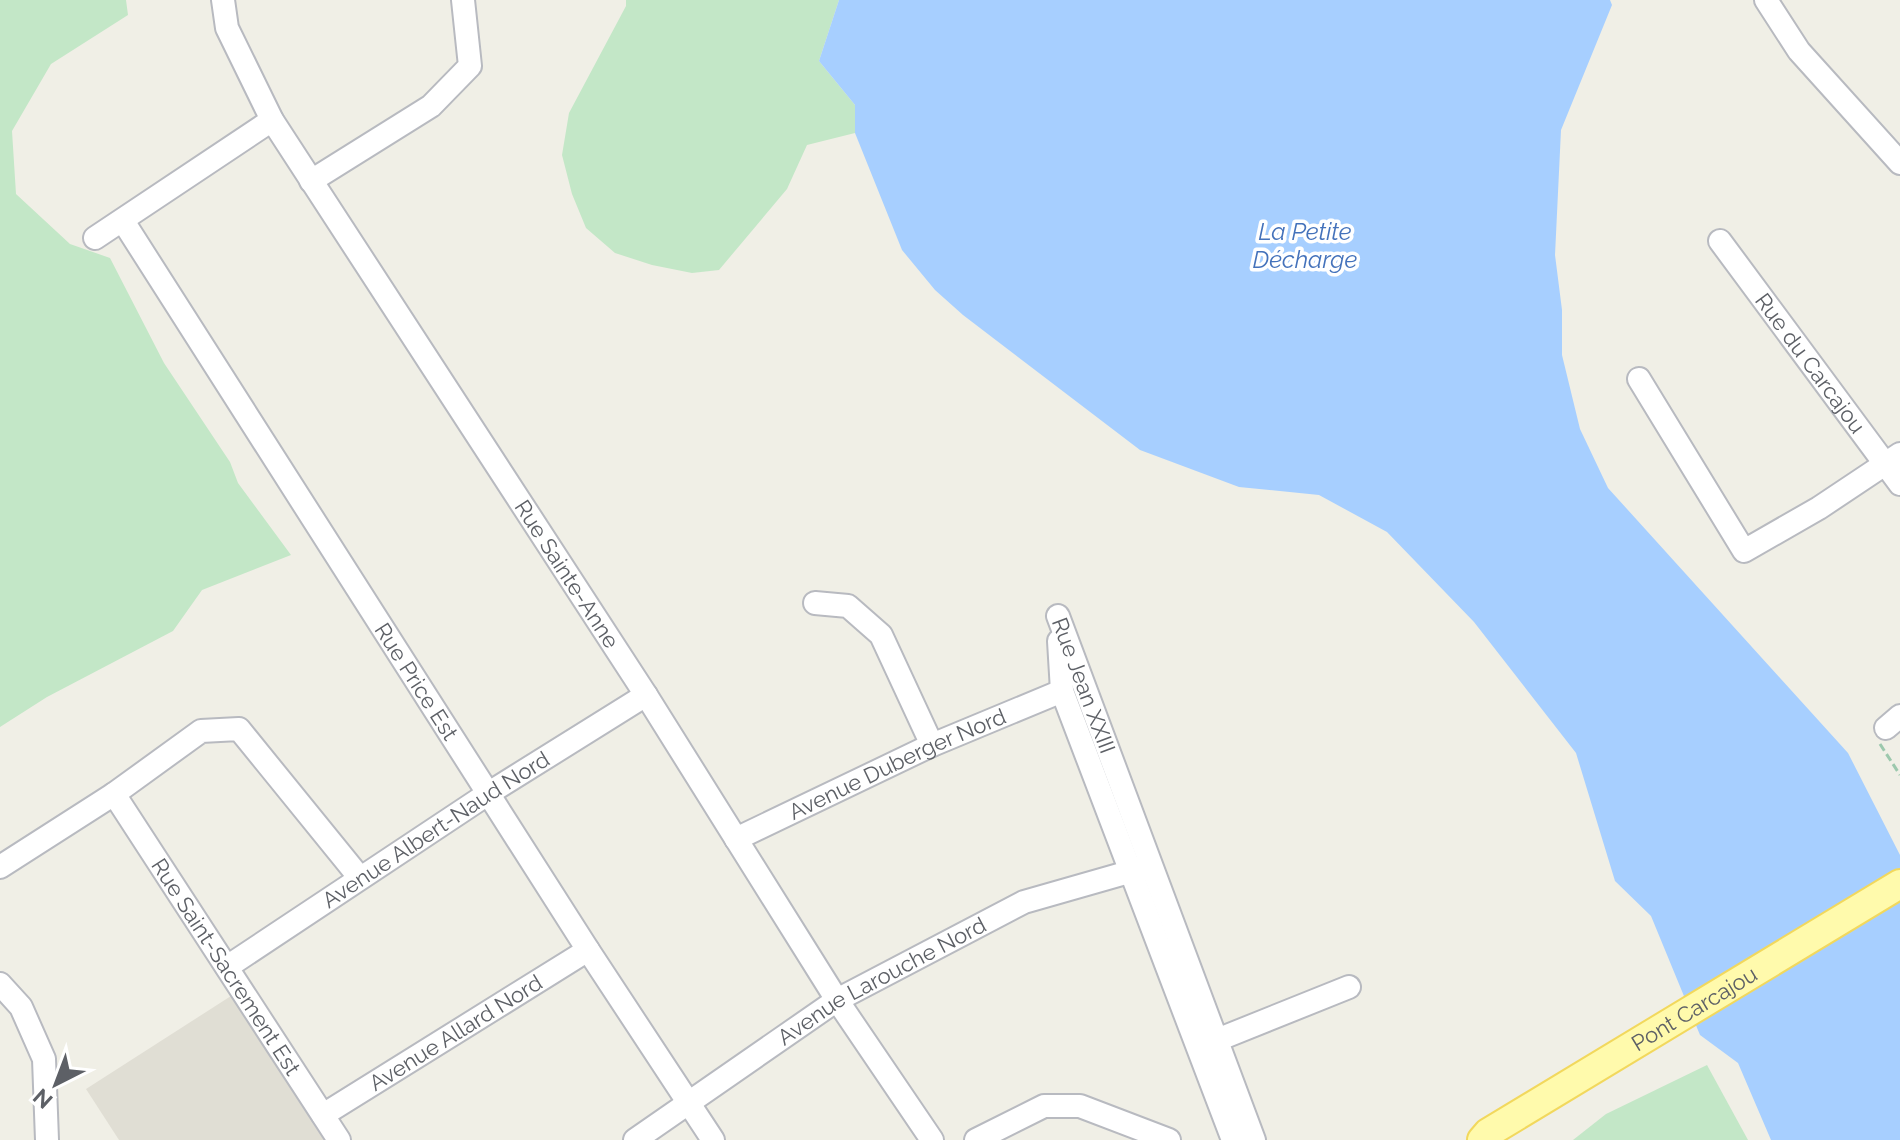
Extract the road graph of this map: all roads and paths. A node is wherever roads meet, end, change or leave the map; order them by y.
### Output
1 (223, 0) edge
2 (463, 0) edge
3 (1766, 0) edge
4 (272, 120) junction
5 (1900, 163) edge
6 (311, 181) junction
7 (123, 221) junction
8 (95, 238) dead end
9 (1720, 241) dead end
10 (1639, 379) dead end
11 (1892, 459) edge
12 (1900, 484) edge
13 (815, 603) dead end
14 (1062, 691) junction
15 (646, 695) junction
16 (1893, 722) edge
17 (932, 745) junction
18 (1900, 775) edge
19 (489, 793) junction
20 (114, 794) junction
21 (736, 839) junction
22 (0, 867) edge
23 (1140, 869) junction
24 (360, 878) junction
25 (1900, 884) edge
26 (588, 950) junction
27 (227, 967) junction
28 (0, 984) edge
29 (1349, 987) dead end
30 (837, 1000) junction
31 (1217, 1040) junction
32 (690, 1104) junction
33 (323, 1115) junction
34 (1478, 1138) edge
35 (47, 1140) edge
36 (339, 1140) edge
37 (635, 1140) edge
38 (713, 1140) edge
39 (932, 1140) edge
40 (976, 1140) edge
41 (1169, 1140) edge
42 (1233, 1140) edge
43 (1254, 1140) edge

1 - 4 street, Rue Sainte-Anne
2 - 6 street
3 - 5 street
4 - 6 street, Rue Sainte-Anne
4 - 7 street
6 - 15 street, Rue Sainte-Anne
7 - 8 street
7 - 19 street, Rue Price Est
9 - 11 street, Rue du Carcajou
10 - 11 street
11 - 12 street, Rue du Carcajou
13 - 17 street
14 - 17 street, Avenue Duberger Nord
14 - 23 street, Rue Jean XXIII
14 - 23 street, Rue Jean XXIII
15 - 19 street, Avenue Albert-Naud Nord
15 - 21 street, Rue Sainte-Anne
16 - 18 path
17 - 21 street, Avenue Duberger Nord
19 - 24 street, Avenue Albert-Naud Nord
19 - 26 street, Rue Price Est
20 - 22 street
20 - 24 street
20 - 27 street, Rue Saint-Sacrement Est
21 - 30 street, Rue Sainte-Anne
23 - 30 street, Avenue Larouche Nord
23 - 31 street, Rue Jean XXIII
23 - 42 street, Rue Jean XXIII
24 - 27 street, Avenue Albert-Naud Nord
25 - 34 main road, Pont Carcajou
26 - 32 street, Rue Price Est
26 - 33 street, Avenue Allard Nord
27 - 33 street, Rue Saint-Sacrement Est
28 - 35 street
29 - 31 street
30 - 32 street, Avenue Larouche Nord
30 - 39 street, Rue Sainte-Anne
31 - 43 street, Rue Jean XXIII
32 - 37 street, Avenue Larouche Nord
32 - 38 street, Rue Price Est
33 - 36 street, Rue Saint-Sacrement Est
40 - 41 street

